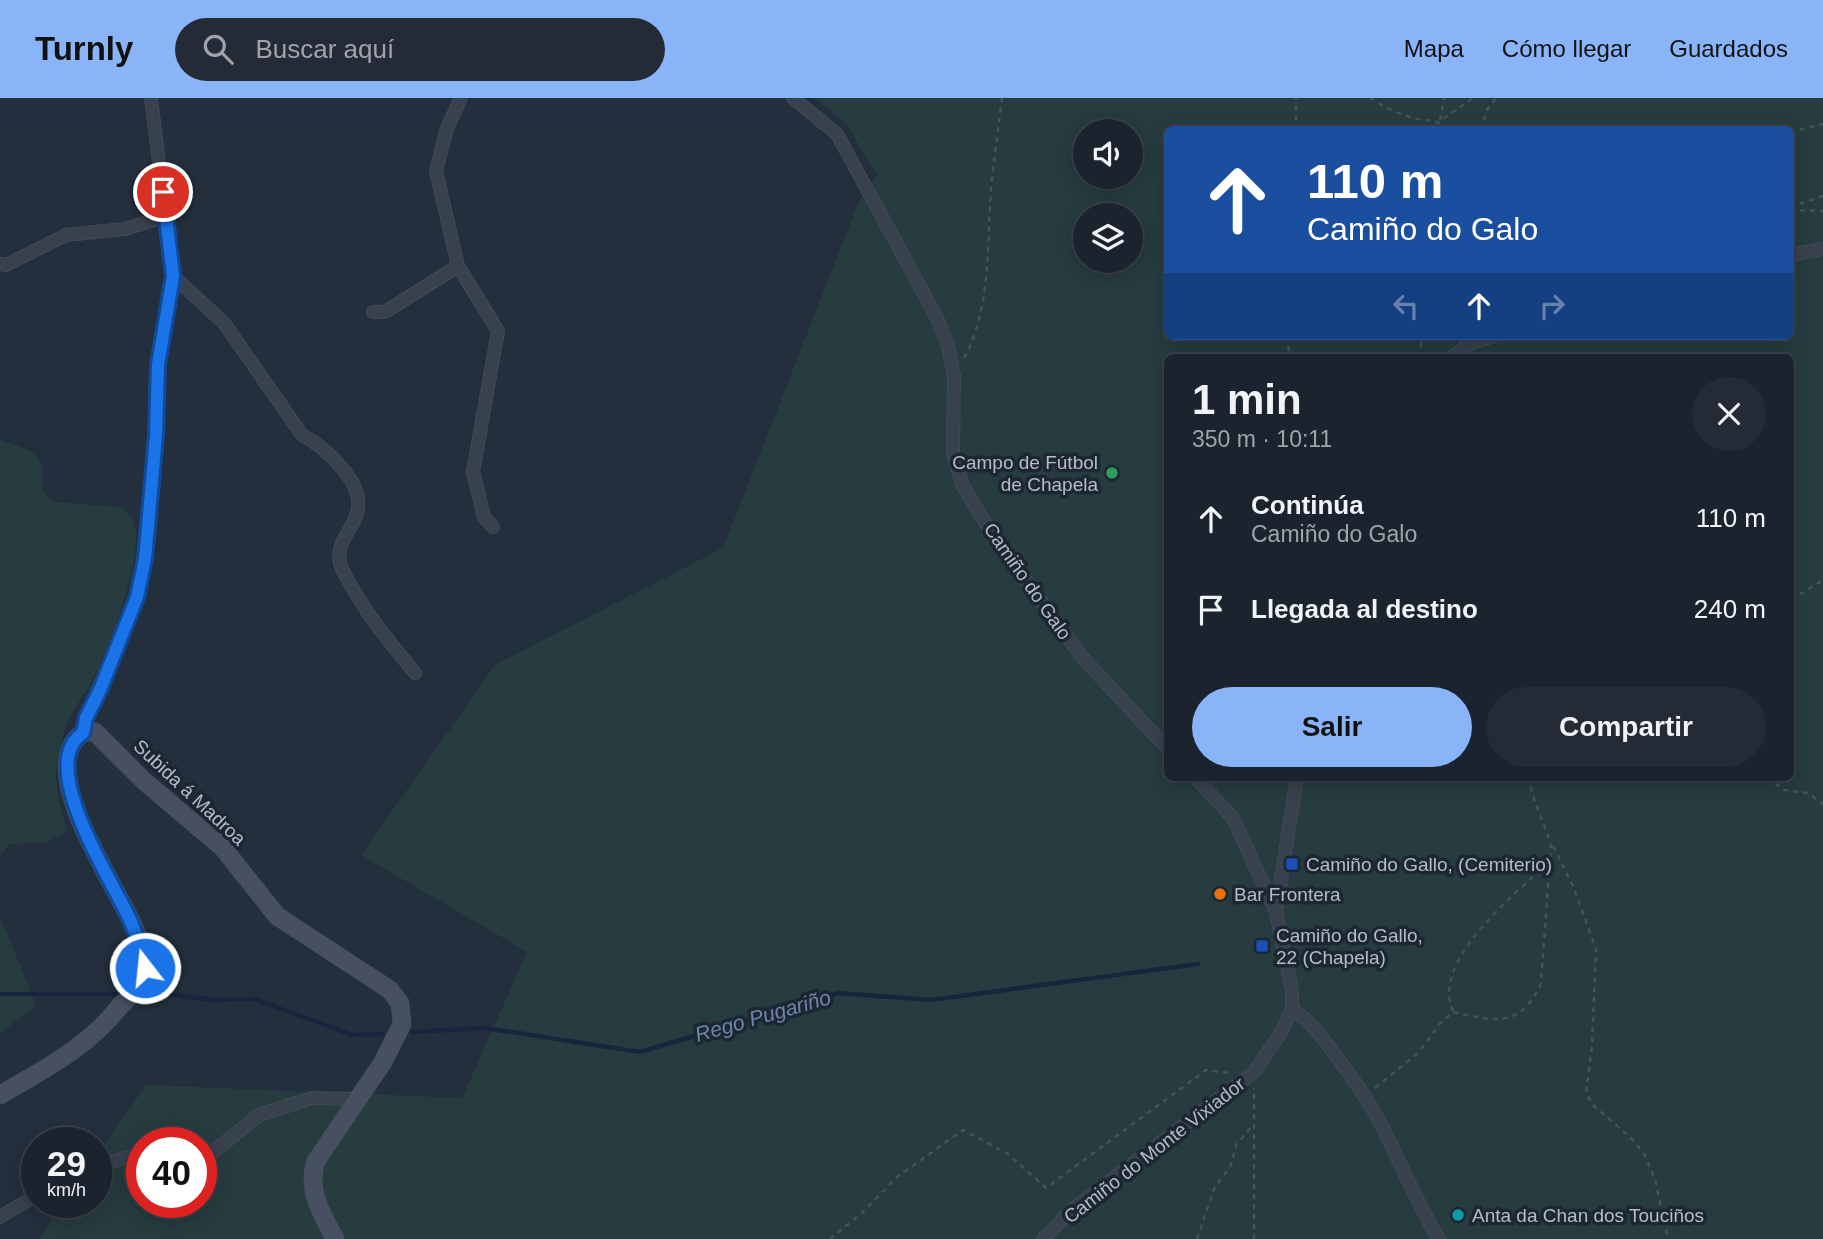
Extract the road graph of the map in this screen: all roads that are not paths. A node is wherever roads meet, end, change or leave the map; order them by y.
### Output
1 (151, 98) edge
2 (461, 98) edge
3 (793, 98) edge
4 (166, 216) junction
5 (1823, 249) edge
6 (1794, 254) edge
7 (0, 264) edge
8 (458, 266) junction
9 (173, 276) junction
10 (373, 312) dead end
11 (1481, 340) edge
12 (1456, 354) edge
13 (493, 527) dead end
14 (415, 673) dead end
15 (83, 733) junction
16 (1164, 745) edge
17 (1199, 781) edge
18 (1296, 781) edge
19 (1276, 912) junction
20 (1292, 1010) junction
21 (0, 1095) edge
22 (358, 1099) junction
23 (217, 1149) edge
24 (21, 1205) edge
25 (0, 1217) edge
26 (335, 1239) edge
27 (1043, 1239) edge
28 (1439, 1239) edge

1 - 4 street
2 - 8 street
3 - 16 street, Camiño do Galo
4 - 7 street
4 - 9 street
5 - 6 street
8 - 10 street
8 - 13 street
9 - 14 street
9 - 15 street
11 - 12 street
15 - 21 street
15 - 22 street, Subida á Madroa
17 - 19 street
18 - 19 street
19 - 20 street
20 - 27 street, Camiño do Monte Vixiador
20 - 28 street
22 - 23 street
22 - 26 street, Subida á Madroa
24 - 25 street

